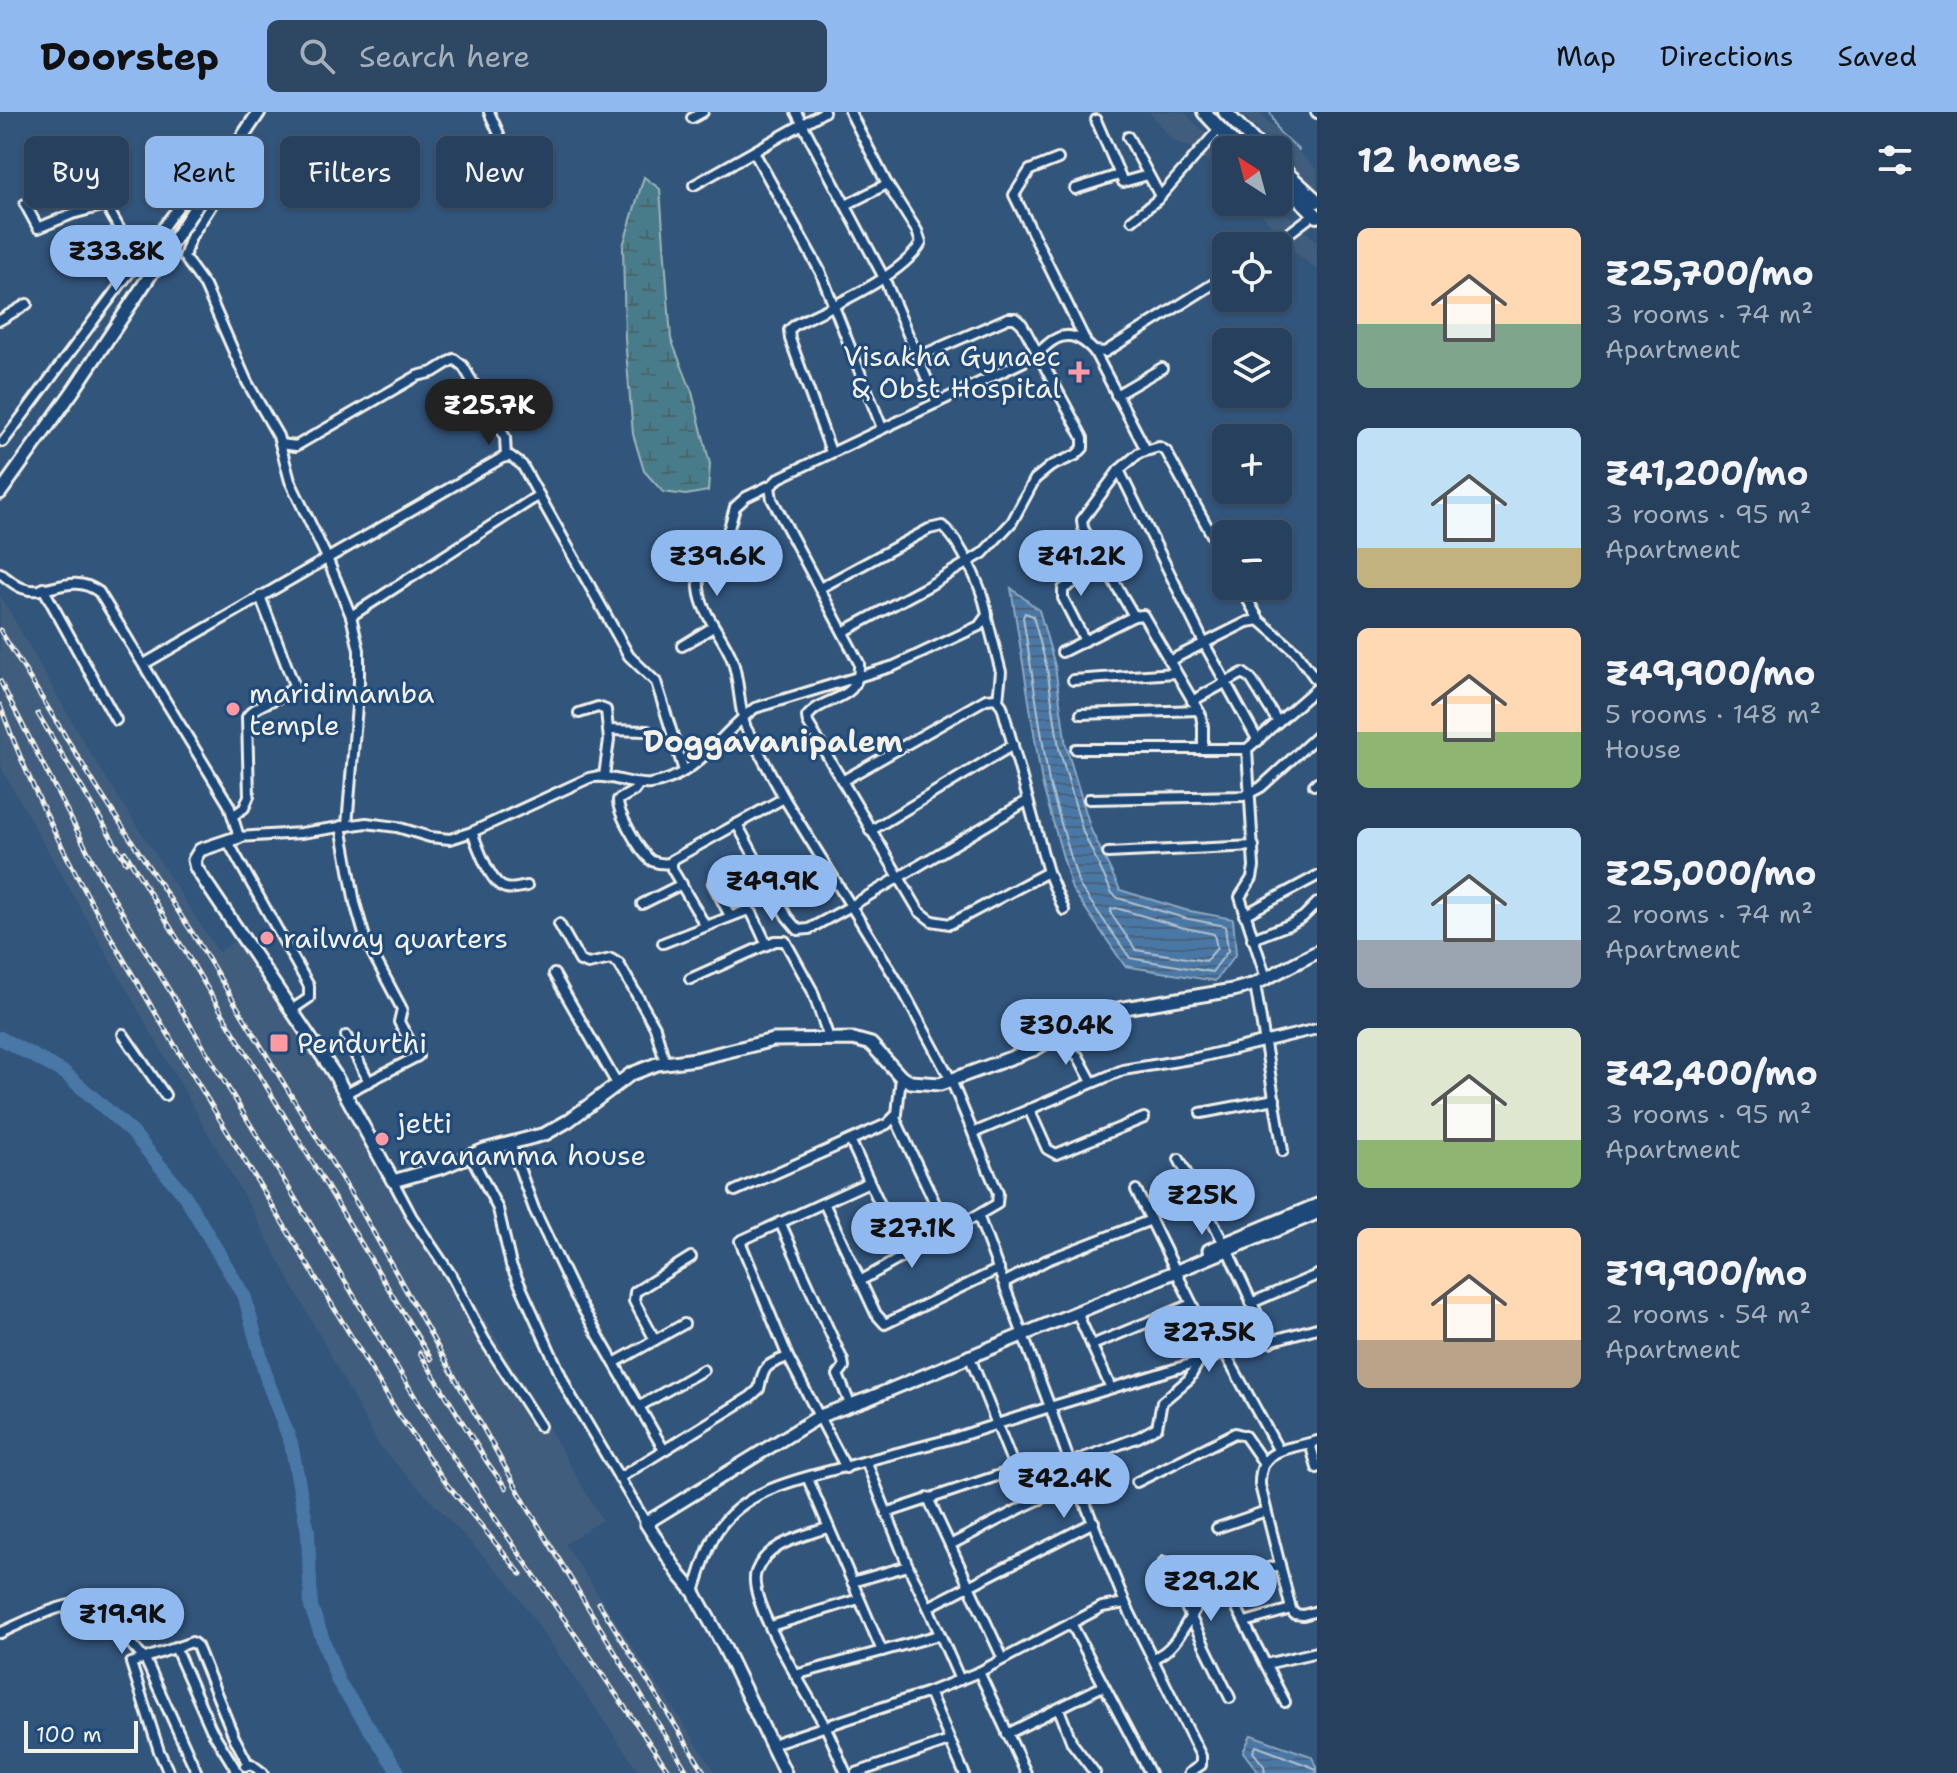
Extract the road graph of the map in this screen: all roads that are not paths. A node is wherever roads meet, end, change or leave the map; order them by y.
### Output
1 (259, 112) edge
2 (489, 112) edge
3 (703, 112) edge
4 (796, 112) edge
5 (824, 112) edge
6 (850, 112) edge
7 (1204, 112) edge
8 (1214, 112) edge
9 (1225, 112) edge
10 (692, 118) dead end
11 (1096, 120) dead end
12 (802, 124) junction
13 (1220, 128) junction
14 (499, 134) dead end
15 (242, 136) edge
16 (1227, 136) edge
17 (1237, 136) edge
18 (1248, 136) edge
19 (1128, 137) dead end
20 (754, 152) junction
21 (1058, 159) dead end
22 (1119, 175) junction
23 (1148, 175) junction
24 (1292, 178) edge
25 (887, 184) junction
26 (694, 185) dead end
27 (1075, 189) dead end
28 (1292, 194) edge
29 (1160, 196) junction
30 (1292, 200) edge
31 (1317, 201) edge
32 (846, 205) junction
33 (27, 208) edge
34 (95, 208) edge
35 (108, 208) edge
36 (178, 208) edge
37 (193, 208) edge
38 (210, 208) edge
39 (1132, 220) dead end
40 (1314, 220) edge
41 (1292, 234) edge
42 (150, 247) junction
43 (884, 278) junction
44 (1212, 285) edge
45 (27, 304) dead end
46 (835, 304) junction
47 (0, 320) edge
48 (1085, 341) junction
49 (1094, 351) junction
50 (1037, 355) junction
51 (918, 357) junction
52 (1162, 368) dead end
53 (1116, 395) junction
54 (937, 403) junction
55 (882, 428) junction
56 (1, 442) edge
57 (281, 444) junction
58 (1146, 450) junction
59 (831, 452) junction
60 (506, 457) junction
61 (1119, 470) junction
62 (771, 485) junction
63 (0, 493) edge
64 (539, 495) junction
65 (1212, 535) edge
66 (327, 558) junction
67 (967, 563) junction
68 (1104, 564) junction
69 (0, 573) edge
70 (43, 588) junction
71 (820, 588) junction
72 (260, 596) junction
73 (1248, 600) edge
74 (351, 616) junction
75 (1134, 616) junction
76 (987, 618) junction
77 (1259, 620) junction
78 (713, 627) junction
79 (843, 632) junction
80 (1085, 641) junction
81 (1205, 645) junction
82 (682, 646) dead end
83 (1062, 652) dead end
84 (1169, 661) junction
85 (144, 664) junction
86 (1175, 673) junction
87 (858, 678) junction
88 (1073, 680) dead end
89 (1317, 681) edge
90 (1224, 682) junction
91 (1317, 688) edge
92 (998, 700) junction
93 (1192, 701) junction
94 (1198, 710) junction
95 (579, 713) dead end
96 (1081, 714) dead end
97 (742, 717) junction
98 (116, 720) dead end
99 (1278, 722) junction
100 (608, 730) junction
101 (648, 731) dead end
102 (1317, 736) edge
103 (1258, 741) junction
104 (1013, 745) junction
105 (1203, 748) junction
106 (1076, 749) dead end
107 (1247, 749) junction
108 (684, 771) junction
109 (604, 776) junction
110 (842, 781) junction
111 (639, 784) junction
112 (1250, 793) junction
113 (784, 798) junction
114 (1089, 799) dead end
115 (1027, 801) junction
116 (234, 815) junction
117 (737, 824) junction
118 (344, 826) junction
119 (870, 831) junction
120 (472, 832) junction
121 (239, 837) junction
122 (227, 840) junction
123 (1254, 846) junction
124 (1108, 853) dead end
125 (671, 863) junction
126 (745, 866) dead end
127 (1048, 872) junction
128 (1317, 876) edge
129 (898, 878) junction
130 (682, 884) junction
131 (527, 886) dead end
132 (1317, 903) edge
133 (642, 904) dead end
134 (851, 906) junction
135 (1064, 910) dead end
136 (1244, 915) junction
137 (730, 916) junction
138 (559, 924) dead end
139 (705, 925) junction
140 (1252, 939) junction
141 (663, 943) dead end
142 (767, 945) junction
143 (1317, 952) edge
144 (554, 974) dead end
145 (690, 979) dead end
146 (1260, 981) junction
147 (290, 1011) junction
148 (1317, 1031) edge
149 (123, 1034) dead end
150 (346, 1036) dead end
151 (829, 1038) junction
152 (1053, 1039) junction
153 (1266, 1041) junction
154 (665, 1062) junction
155 (901, 1077) junction
156 (951, 1080) junction
157 (369, 1082) junction
158 (1092, 1082) junction
159 (617, 1084) junction
160 (346, 1093) junction
161 (165, 1095) dead end
162 (1275, 1099) junction
163 (1029, 1109) junction
164 (1201, 1113) dead end
165 (895, 1118) junction
166 (1144, 1118) dead end
167 (973, 1133) junction
168 (851, 1142) junction
169 (510, 1143) junction
170 (1283, 1151) dead end
171 (471, 1156) junction
172 (1179, 1159) dead end
173 (393, 1181) junction
174 (869, 1182) junction
175 (1136, 1190) dead end
176 (735, 1191) dead end
177 (824, 1203) junction
178 (1317, 1205) edge
179 (1317, 1213) edge
180 (978, 1215) junction
181 (1151, 1220) junction
182 (780, 1222) junction
183 (948, 1231) junction
184 (1226, 1248) junction
185 (904, 1256) junction
186 (691, 1257) dead end
187 (1175, 1268) junction
188 (999, 1269) junction
189 (1317, 1275) edge
190 (860, 1281) junction
191 (1005, 1282) junction
192 (1251, 1303) junction
193 (1192, 1304) junction
194 (1077, 1313) junction
195 (684, 1324) dead end
196 (1317, 1328) edge
197 (1024, 1331) junction
198 (655, 1340) junction
199 (1270, 1342) junction
200 (1092, 1345) junction
201 (1221, 1354) junction
202 (969, 1355) junction
203 (788, 1357) junction
204 (1199, 1361) junction
205 (614, 1363) junction
206 (703, 1370) dead end
207 (1111, 1388) junction
208 (848, 1399) junction
209 (640, 1406) junction
210 (1050, 1407) junction
211 (820, 1416) junction
212 (997, 1425) junction
213 (540, 1426) dead end
214 (1314, 1442) edge
215 (664, 1450) junction
216 (1279, 1451) junction
217 (866, 1461) junction
218 (1263, 1462) junction
219 (1070, 1463) junction
220 (846, 1468) junction
221 (1317, 1468) edge
222 (1015, 1470) junction
223 (619, 1478) junction
224 (808, 1479) junction
225 (1137, 1482) dead end
226 (1077, 1483) junction
227 (928, 1498) junction
228 (1029, 1504) junction
229 (1266, 1511) junction
230 (886, 1513) junction
231 (1094, 1522) junction
232 (646, 1523) junction
233 (827, 1528) junction
234 (1217, 1528) dead end
235 (950, 1545) junction
236 (1164, 1562) dead end
237 (1280, 1565) junction
238 (908, 1566) junction
239 (1223, 1581) junction
240 (852, 1582) junction
241 (969, 1586) junction
242 (694, 1592) junction
243 (859, 1599) junction
244 (1125, 1603) junction
245 (928, 1607) junction
246 (1291, 1609) junction
247 (1317, 1611) edge
248 (1190, 1617) junction
249 (1245, 1622) junction
250 (1071, 1623) junction
251 (771, 1626) junction
252 (0, 1633) edge
253 (939, 1635) junction
254 (175, 1647) junction
255 (882, 1651) junction
256 (1317, 1652) edge
257 (144, 1658) junction
258 (1153, 1658) junction
259 (1003, 1659) junction
260 (1266, 1664) junction
261 (979, 1672) junction
262 (795, 1675) junction
263 (960, 1680) junction
264 (1103, 1686) junction
265 (929, 1692) junction
266 (1230, 1698) dead end
267 (1285, 1702) dead end
268 (1059, 1709) junction
269 (825, 1726) junction
270 (1007, 1734) junction
271 (949, 1741) junction
272 (772, 1744) junction
273 (248, 1764) junction
274 (236, 1772) edge
275 (169, 1773) edge
276 (197, 1773) edge
277 (263, 1773) edge
278 (785, 1773) edge
279 (846, 1773) edge
280 (856, 1773) edge
281 (964, 1773) edge
282 (1026, 1773) edge
283 (1095, 1773) edge
284 (1150, 1773) edge
285 (1189, 1773) edge

1 - 15 street
2 - 14 street
3 - 10 street
4 - 12 street
5 - 12 street
6 - 25 street
7 - 13 main road
8 - 17 main road
9 - 18 main road
11 - 22 street
12 - 20 street
12 - 32 street
13 - 16 main road
13 - 29 street
19 - 23 street
20 - 26 street
20 - 46 street
21 - 48 street
22 - 23 street
22 - 27 street
23 - 29 street
24 - 31 main road
25 - 32 street
25 - 43 street
28 - 40 main road
29 - 39 street
30 - 40 main road
32 - 43 street
33 - 34 street
35 - 42 street
36 - 42 street
37 - 63 street
38 - 57 street
40 - 41 street
42 - 56 street
43 - 46 street
43 - 51 street
44 - 49 street
45 - 47 street
46 - 55 street
46 - 59 street
48 - 49 street
48 - 50 street
49 - 53 street
50 - 51 street
50 - 54 street
50 - 67 street
51 - 54 street
52 - 53 street
53 - 58 street
54 - 55 street
55 - 59 street
57 - 60 street
57 - 66 street
58 - 61 street
58 - 65 street
59 - 62 street
60 - 64 street
60 - 66 street
61 - 68 street
61 - 81 street
62 - 71 street
62 - 78 street
64 - 74 street
64 - 108 street
66 - 72 street
66 - 74 street
67 - 71 street
67 - 76 street
67 - 79 street
68 - 75 street
68 - 80 street
69 - 70 street
70 - 85 street
70 - 98 street
71 - 79 street
72 - 85 street
72 - 116 street
73 - 77 street
74 - 118 street
75 - 80 street
75 - 84 street
76 - 87 street
76 - 92 street
77 - 81 street
77 - 89 street
78 - 82 street
78 - 97 street
79 - 87 street
80 - 83 street
81 - 84 street
81 - 90 street
84 - 86 street
85 - 116 street
86 - 88 street
86 - 93 street
87 - 97 street
87 - 110 street
90 - 93 street
90 - 99 street
90 - 103 street
91 - 99 street
92 - 104 street
92 - 110 street
93 - 94 street
94 - 96 street
94 - 105 street
95 - 100 street
97 - 108 street
97 - 113 street
99 - 103 street
100 - 101 street
100 - 109 street
102 - 112 street
103 - 107 street
104 - 115 street
104 - 119 street
105 - 106 street
105 - 107 street
107 - 112 street
108 - 111 street
109 - 111 street
109 - 120 street
110 - 119 street
111 - 125 street
112 - 114 street
112 - 123 street
113 - 117 street
113 - 134 street
115 - 127 street
115 - 129 street
116 - 121 street
117 - 125 street
117 - 134 street
118 - 120 street
118 - 121 street
118 - 157 street
119 - 129 street
120 - 131 street
121 - 122 street
122 - 147 street
122 - 147 street
123 - 124 street
123 - 136 street
125 - 130 street
126 - 137 street
127 - 129 street
127 - 135 street
128 - 136 street
129 - 134 street
130 - 133 street
130 - 139 street
132 - 140 street
134 - 156 street
136 - 140 street
137 - 139 street
137 - 142 street
138 - 154 street
139 - 141 street
140 - 146 street
142 - 145 street
142 - 151 street
143 - 146 street
144 - 159 street
146 - 152 street
146 - 153 street
147 - 160 street
148 - 153 street
149 - 161 street
150 - 157 street
151 - 154 street
151 - 155 street
152 - 156 street
152 - 158 street
153 - 158 street
153 - 162 street
154 - 159 street
155 - 156 street
155 - 165 street
156 - 167 street
157 - 160 street
158 - 163 street
159 - 169 street
160 - 173 street
162 - 164 street
162 - 170 street
163 - 166 street
163 - 167 street
165 - 168 street
165 - 183 street
167 - 180 street
168 - 174 street
168 - 176 street
169 - 171 street
169 - 205 street
171 - 173 street
171 - 223 street
172 - 184 street
173 - 213 street
174 - 177 street
174 - 185 street
175 - 181 street
177 - 182 street
177 - 190 street
178 - 184 street
179 - 184 street
180 - 183 street
180 - 188 street
181 - 187 street
181 - 191 street
182 - 203 street
182 - 208 street
183 - 185 street
184 - 187 street
184 - 192 street
185 - 190 street
186 - 198 street
187 - 193 street
187 - 194 street
187 - 197 street
188 - 190 street
188 - 191 street
189 - 192 street
191 - 197 street
192 - 199 street
193 - 200 street
193 - 201 street
194 - 197 street
194 - 200 street
195 - 198 street
196 - 199 street
197 - 202 street
197 - 208 street
197 - 210 street
198 - 205 street
199 - 201 street
200 - 207 street
201 - 204 street
201 - 216 street
202 - 211 street
202 - 212 street
203 - 211 street
203 - 215 street
204 - 207 street
204 - 219 street
205 - 209 street
206 - 209 street
207 - 210 street
208 - 211 street
209 - 215 street
210 - 212 street
210 - 219 street
211 - 220 street
211 - 232 street
212 - 217 street
212 - 222 street
214 - 216 street
214 - 221 street
215 - 223 street
216 - 218 street
217 - 220 street
217 - 230 street
218 - 225 street
218 - 229 street
219 - 226 street
220 - 224 street
222 - 227 street
222 - 228 street
223 - 232 street
224 - 233 street
224 - 242 street
226 - 228 street
226 - 231 street
227 - 230 street
227 - 235 street
228 - 235 street
229 - 234 street
229 - 237 street
230 - 238 street
231 - 241 street
231 - 244 street
232 - 242 street
233 - 240 street
233 - 251 street
235 - 241 street
236 - 248 street
237 - 239 street
237 - 246 street
238 - 240 street
238 - 245 street
239 - 248 street
239 - 249 street
240 - 243 street
241 - 245 street
241 - 259 street
242 - 272 street
243 - 251 street
243 - 255 street
244 - 250 street
244 - 258 street
245 - 253 street
246 - 247 street
246 - 249 street
248 - 258 street
248 - 266 street
249 - 260 street
250 - 259 street
250 - 264 street
251 - 262 street
252 - 257 street
253 - 255 street
253 - 263 street
254 - 257 street
254 - 273 street
254 - 274 street
255 - 262 street
256 - 260 street
257 - 275 street
257 - 276 street
258 - 285 street
259 - 261 street
260 - 267 street
261 - 263 street
261 - 270 street
262 - 269 street
263 - 265 street
264 - 268 street
264 - 284 street
265 - 269 street
265 - 271 street
268 - 270 street
268 - 283 street
269 - 272 street
269 - 279 street
270 - 282 street
271 - 280 street
271 - 281 street
272 - 278 street
273 - 274 street
273 - 277 street

